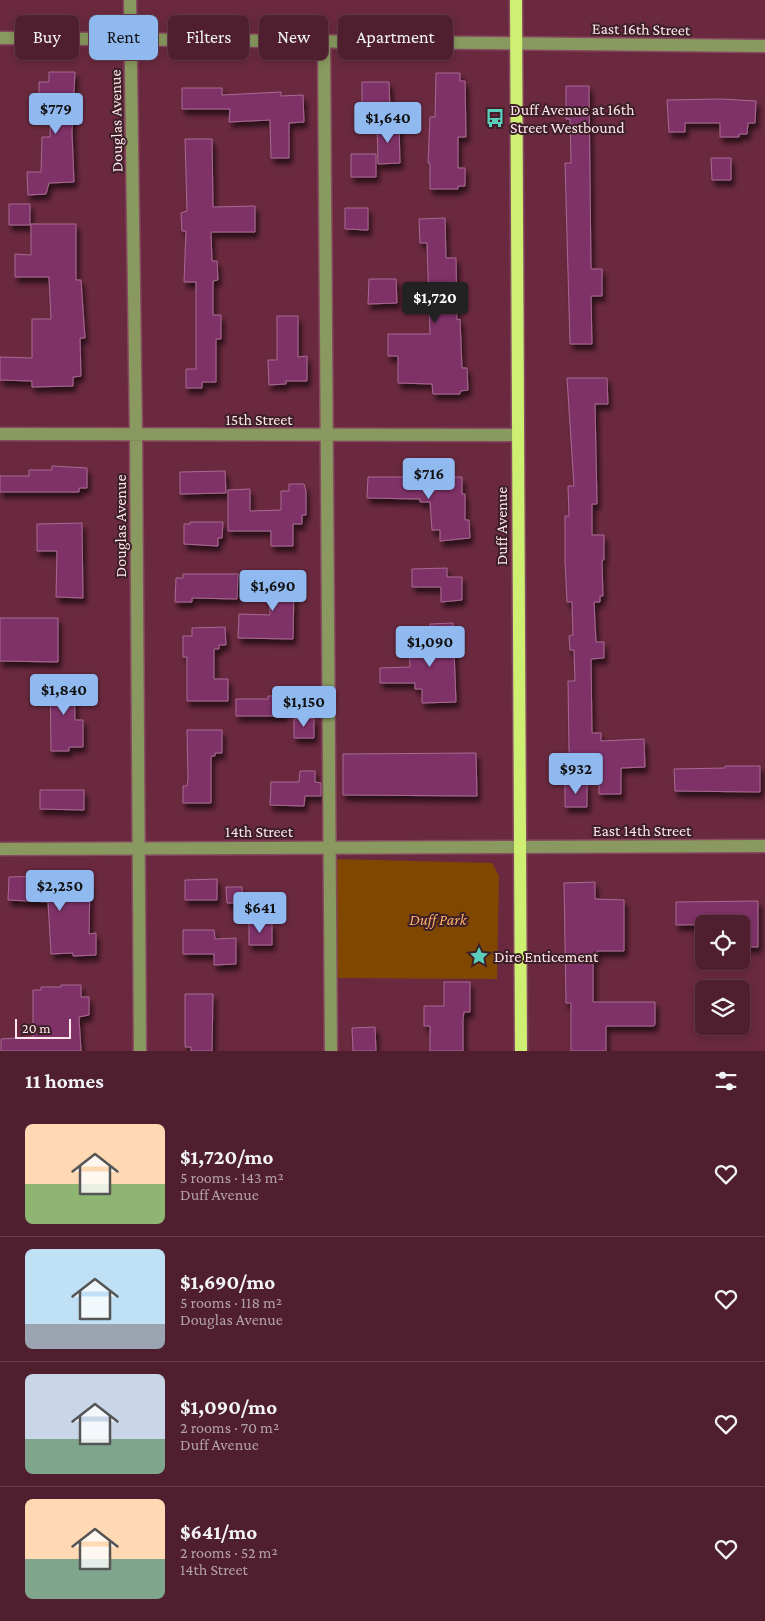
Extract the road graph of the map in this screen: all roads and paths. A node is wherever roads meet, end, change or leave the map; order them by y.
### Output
1 (130, 0) edge
2 (516, 0) edge
3 (130, 15) edge
4 (0, 38) edge
5 (89, 40) edge
6 (158, 41) edge
7 (259, 42) edge
8 (328, 43) edge
9 (516, 44) junction
10 (765, 46) edge
11 (130, 60) edge
12 (324, 60) edge
13 (0, 434) edge
14 (136, 435) junction
15 (326, 435) junction
16 (517, 435) junction
17 (518, 846) junction
18 (765, 846) edge
19 (328, 847) junction
20 (0, 849) edge
21 (139, 849) junction
22 (140, 1051) edge
23 (331, 1051) edge
24 (521, 1051) edge

1 - 3 street, Douglas Avenue
2 - 9 main road, Duff Avenue
4 - 5 street, East 16th Street
6 - 7 street, East 16th Street
8 - 9 street, East 16th Street
9 - 10 street, East 16th Street
9 - 16 main road, Duff Avenue
11 - 14 street, Douglas Avenue
12 - 15 street
13 - 14 street, 15th Street
14 - 15 street, 15th Street
14 - 21 street, Douglas Avenue
15 - 16 street, 15th Street
15 - 19 street
16 - 17 main road, Duff Avenue
17 - 18 street, East 14th Street
17 - 19 street, 14th Street
17 - 24 main road, Duff Avenue
19 - 21 street, 14th Street
19 - 23 street
20 - 21 street, 14th Street
21 - 22 street, Douglas Avenue

